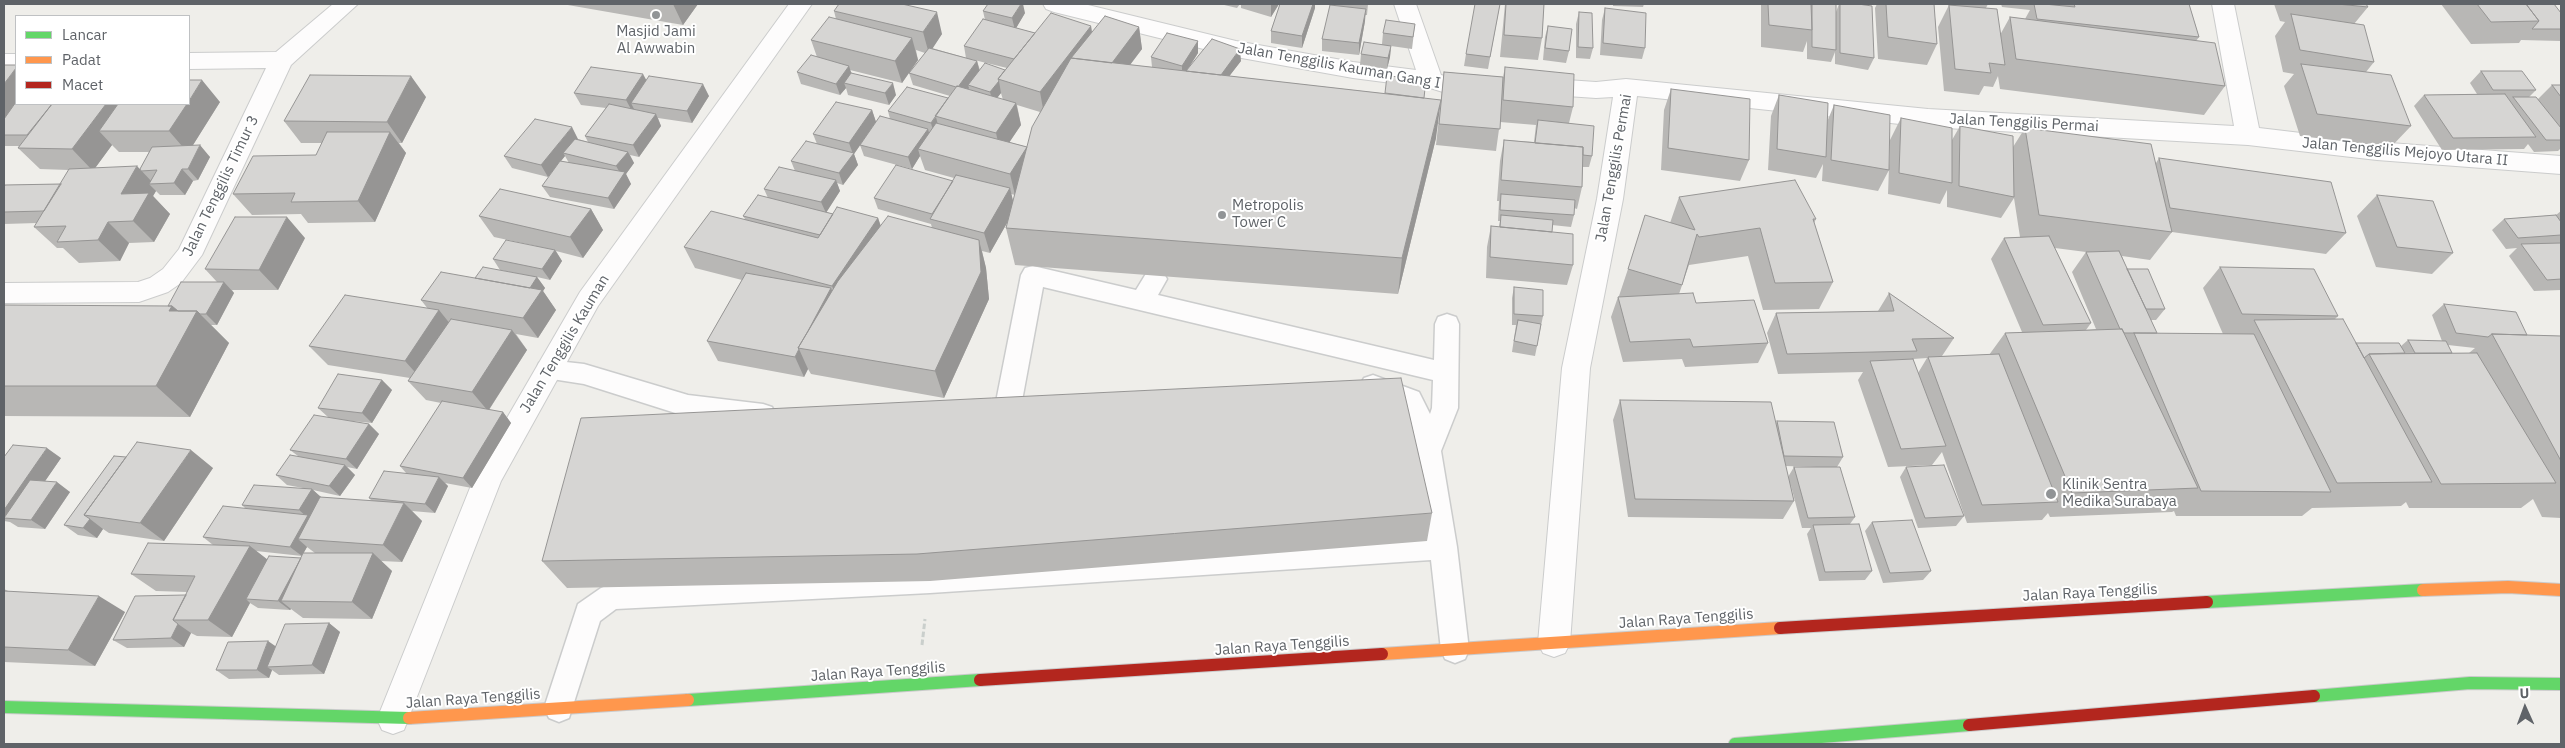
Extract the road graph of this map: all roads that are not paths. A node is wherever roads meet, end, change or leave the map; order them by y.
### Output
1 (347, 4) edge
2 (801, 4) edge
3 (1054, 4) edge
4 (1405, 4) edge
5 (2223, 4) edge
6 (282, 60) junction
7 (190, 61) edge
8 (1432, 80) junction
9 (1626, 87) junction
10 (2248, 136) junction
11 (2561, 165) edge
12 (1155, 279) dead end
13 (4, 293) edge
14 (1142, 301) junction
15 (1447, 324) dead end
16 (548, 370) junction
17 (1446, 373) junction
18 (1349, 385) edge
19 (1034, 415) edge
20 (1006, 417) junction
21 (786, 418) edge
22 (980, 420) edge
23 (1428, 451) junction
24 (1443, 547) junction
25 (2561, 590) edge
26 (1554, 643) junction
27 (1455, 650) junction
28 (2561, 684) edge
29 (4, 707) edge
30 (560, 708) junction
31 (392, 719) junction
32 (1735, 744) edge

1 - 6 street
2 - 16 street, Jalan Tenggilis Kauman
3 - 8 street, Jalan Tenggilis Kauman Gang I
4 - 8 street
5 - 10 street
6 - 7 street
6 - 13 street, Jalan Tenggilis Timur 3
8 - 9 street, Jalan Tenggilis Kauman Gang I
9 - 10 street, Jalan Tenggilis Permai
9 - 26 street, Jalan Tenggilis Permai
10 - 11 street, Jalan Tenggilis Mejoyo Utara II
12 - 14 lane
14 - 17 lane
14 - 20 lane
15 - 17 lane
16 - 21 lane
16 - 31 street, Jalan Tenggilis Kauman
17 - 23 lane
18 - 23 lane
19 - 20 lane
20 - 22 lane
23 - 24 lane
24 - 27 lane
24 - 30 lane
25 - 26 main road, Jalan Raya Tenggilis
26 - 27 main road, Jalan Raya Tenggilis
27 - 30 main road, Jalan Raya Tenggilis
28 - 32 main road
29 - 31 main road, Jalan Raya Tenggilis
30 - 31 main road, Jalan Raya Tenggilis

